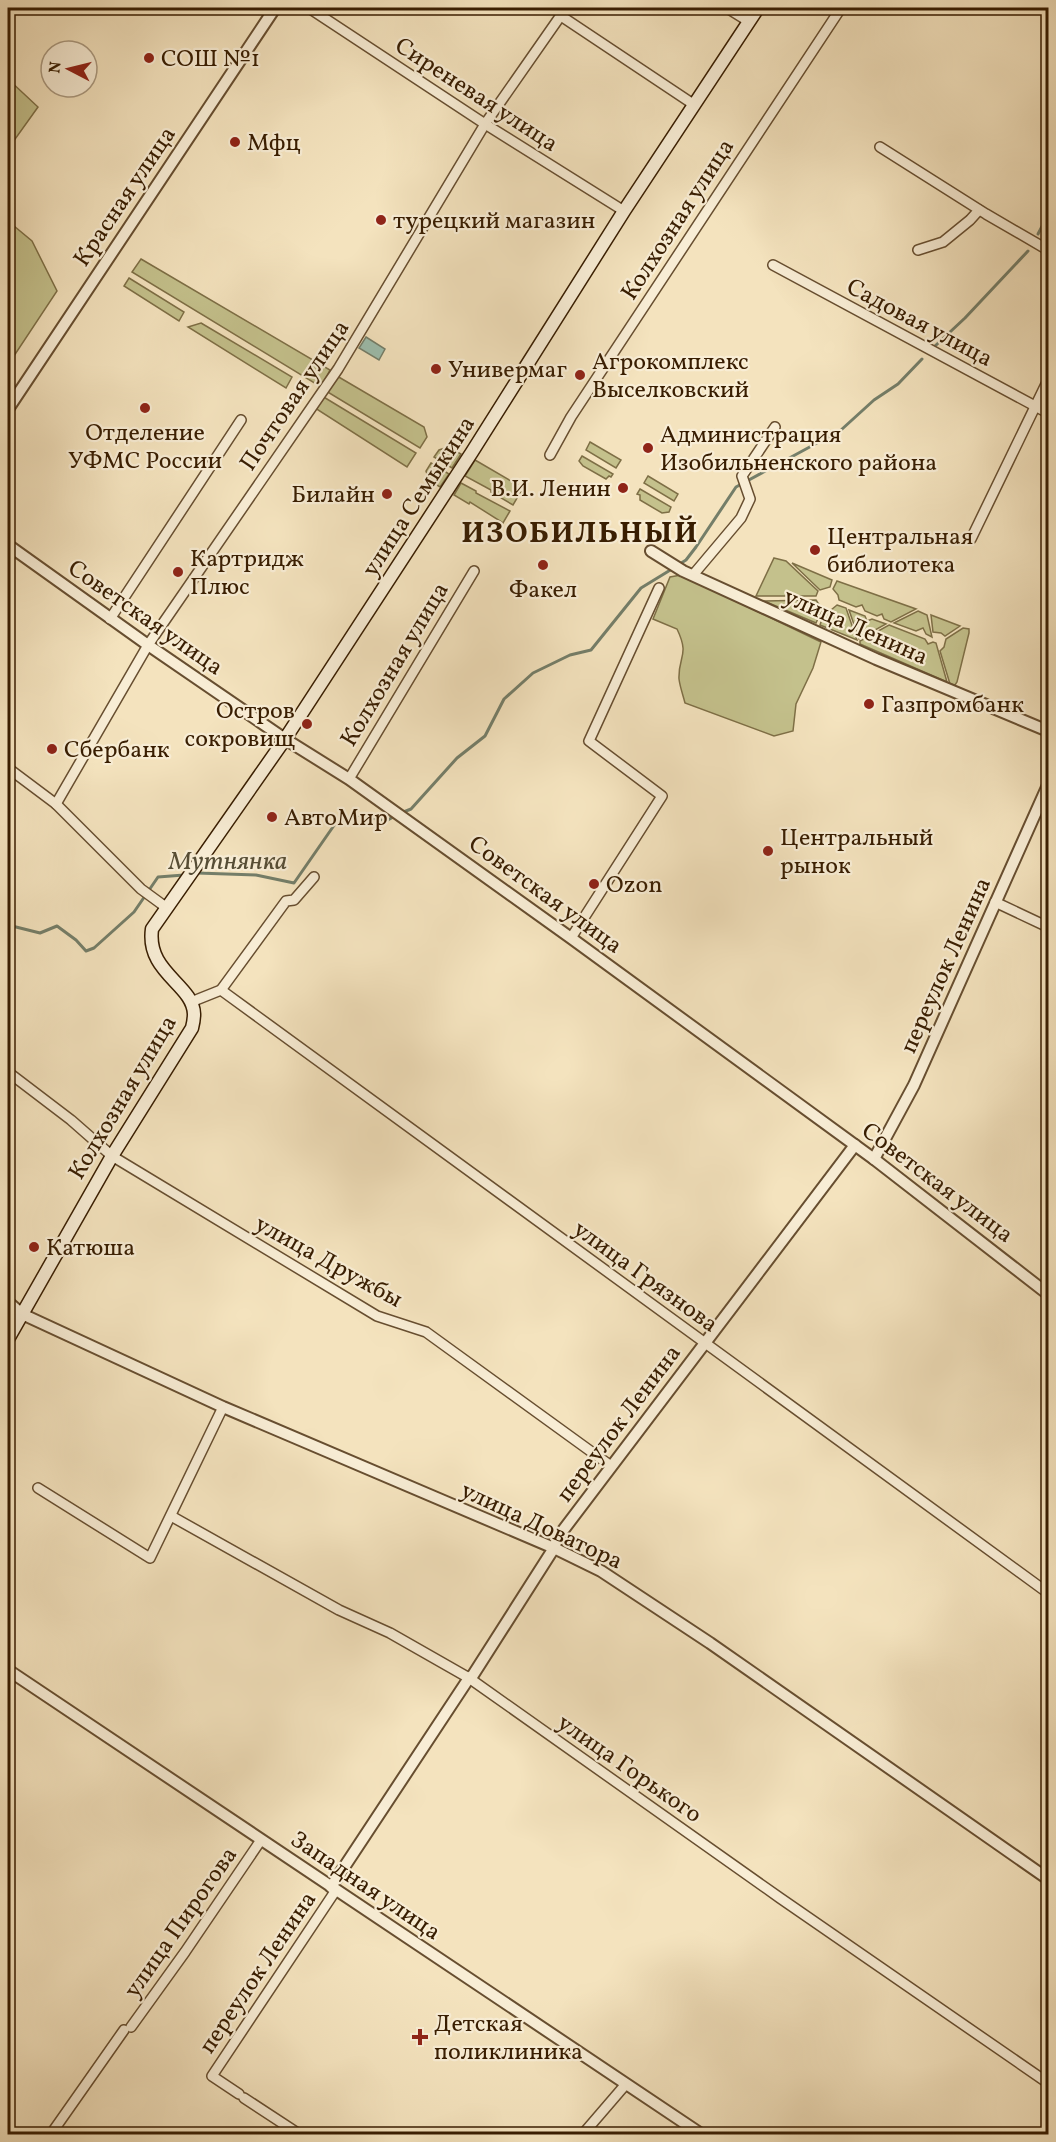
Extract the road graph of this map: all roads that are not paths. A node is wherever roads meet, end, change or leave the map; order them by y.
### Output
1 (275, 8) edge
2 (309, 8) edge
3 (727, 8) edge
4 (758, 8) edge
5 (841, 8) edge
6 (563, 12) edge
7 (748, 21) junction
8 (693, 104) junction
9 (485, 124) junction
10 (880, 147) dead end
11 (979, 210) junction
12 (624, 211) junction
13 (918, 250) dead end
14 (1048, 250) edge
15 (773, 265) dead end
16 (1048, 380) edge
17 (1037, 407) junction
18 (8, 409) edge
19 (1048, 413) edge
20 (241, 420) dead end
21 (775, 427) dead end
22 (550, 455) dead end
23 (971, 539) dead end
24 (8, 545) edge
25 (651, 551) dead end
26 (474, 571) dead end
27 (688, 573) junction
28 (660, 588) dead end
29 (111, 619) junction
30 (148, 645) junction
31 (1048, 731) edge
32 (285, 739) junction
33 (8, 768) edge
34 (349, 779) junction
35 (1048, 785) edge
36 (56, 804) junction
37 (315, 877) dead end
38 (995, 902) junction
39 (167, 908) junction
40 (1048, 927) edge
41 (571, 938) junction
42 (221, 990) junction
43 (191, 1002) junction
44 (8, 1072) edge
45 (855, 1145) junction
46 (112, 1156) junction
47 (874, 1159) junction
48 (1048, 1294) edge
49 (8, 1302) edge
50 (22, 1314) junction
51 (8, 1339) edge
52 (705, 1343) junction
53 (223, 1407) junction
54 (611, 1466) junction
55 (38, 1488) dead end
56 (171, 1516) junction
57 (554, 1548) junction
58 (1048, 1593) edge
59 (8, 1670) edge
60 (469, 1678) junction
61 (261, 1840) junction
62 (1048, 1879) edge
63 (333, 1888) junction
64 (1048, 2083) edge
65 (626, 2084) junction
66 (51, 2134) edge
67 (300, 2134) edge
68 (583, 2134) edge
69 (701, 2134) edge

1 - 18 street, Красная улица
2 - 9 street, Сиреневая улица
3 - 7 street
4 - 7 main road, улица Семыкина
5 - 22 street, Колхозная улица
6 - 8 street
6 - 9 street, Почтовая улица
7 - 8 main road, улица Семыкина
8 - 12 main road, улица Семыкина
9 - 12 street, Сиреневая улица
9 - 30 street, Почтовая улица
10 - 11 street
11 - 13 street
11 - 14 street
12 - 32 main road, улица Семыкина
15 - 17 street, Садовая улица
16 - 17 street
17 - 19 street, Садовая улица
17 - 23 street
20 - 29 street
21 - 27 street
24 - 29 street, Советская улица
25 - 27 street, улица Ленина
26 - 34 street, Колхозная улица
27 - 31 street, улица Ленина
28 - 41 street
29 - 30 street, Советская улица
30 - 32 street, Советская улица
30 - 36 street, Почтовая улица
32 - 34 street, Советская улица
32 - 39 main road, улица Семыкина
33 - 36 street
34 - 41 street, Советская улица
35 - 38 street, переулок Ленина
36 - 39 street
37 - 42 street
38 - 40 street
38 - 47 street, переулок Ленина
39 - 43 main road, улица Семыкина
41 - 45 street, Советская улица
42 - 43 street, Колхозная улица
42 - 52 street, улица Грязнова
43 - 46 main road, Колхозная улица
44 - 46 street, улица Дружбы
45 - 47 street, Советская улица
45 - 52 street, переулок Ленина
46 - 50 main road, Колхозная улица
46 - 54 street, улица Дружбы
47 - 48 street, Советская улица
49 - 50 street, улица Доватора
50 - 51 main road, Колхозная улица
50 - 53 street, улица Доватора
52 - 54 street, переулок Ленина
52 - 58 street, улица Грязнова
53 - 56 street
53 - 57 street, улица Доватора
54 - 57 street, переулок Ленина
55 - 56 street
56 - 60 street, улица Горького
57 - 60 street, переулок Ленина
57 - 62 street, улица Доватора
59 - 61 street, Западная улица
60 - 63 street, переулок Ленина
60 - 64 street, улица Горького
61 - 63 street, Западная улица
61 - 66 street, улица Пирогова
63 - 65 street, Западная улица
63 - 67 street, переулок Ленина
65 - 68 street
65 - 69 street, Западная улица

